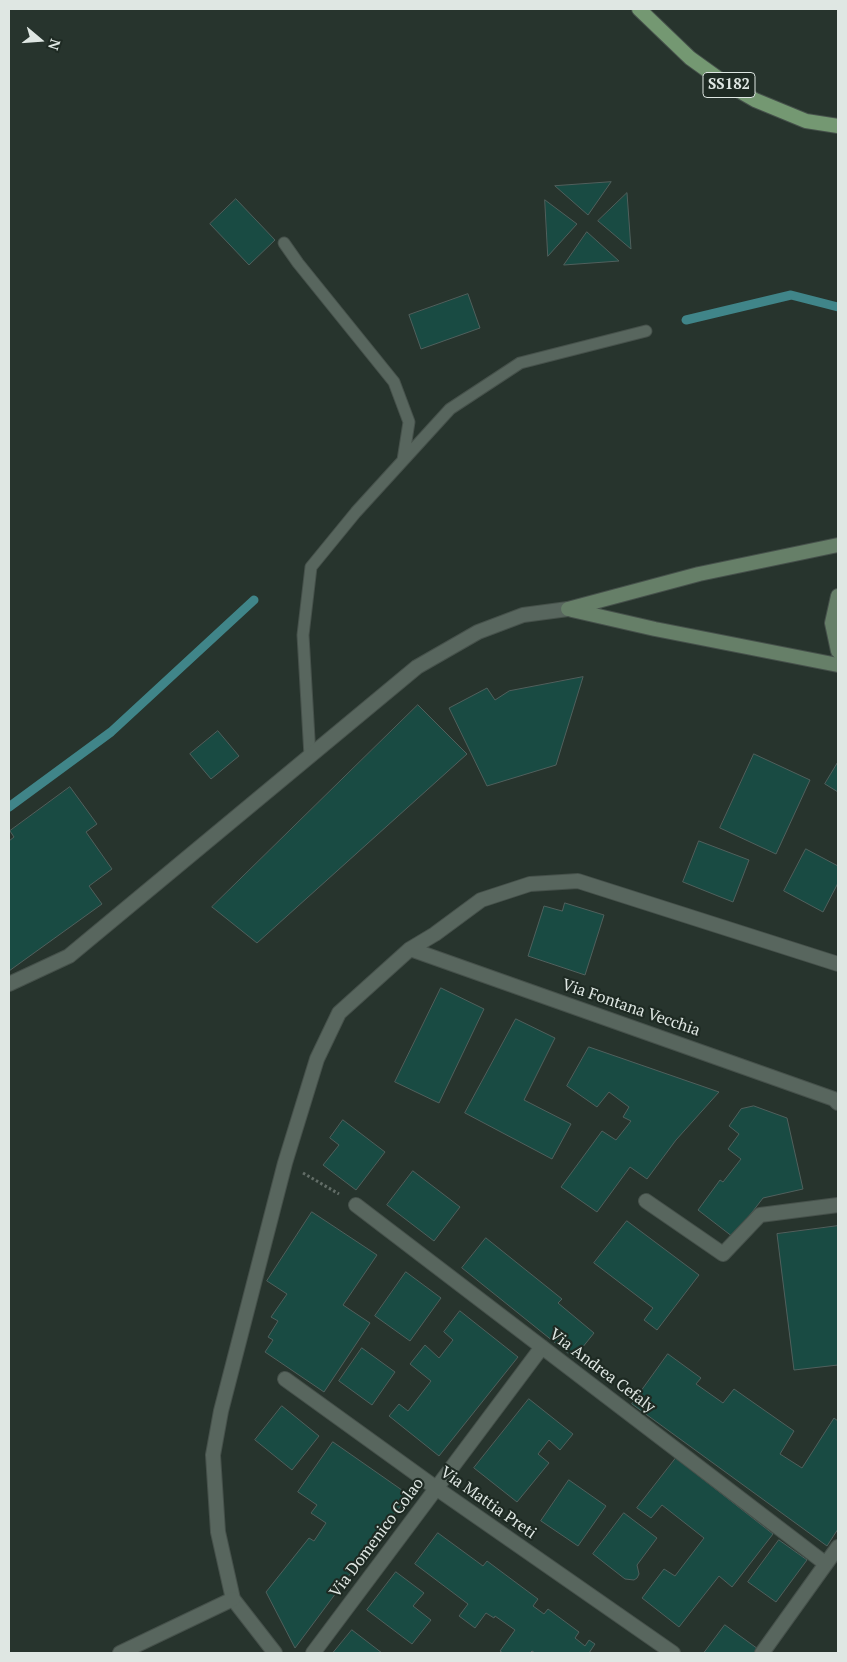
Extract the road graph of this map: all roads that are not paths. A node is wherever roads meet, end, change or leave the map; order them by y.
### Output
1 (639, 9) edge
2 (838, 126) edge
3 (284, 243) dead end
4 (646, 331) dead end
5 (403, 460) junction
6 (838, 545) edge
7 (838, 596) edge
8 (568, 609) junction
9 (838, 651) edge
10 (838, 665) edge
11 (310, 756) junction
12 (410, 949) junction
13 (838, 964) edge
14 (9, 984) edge
15 (838, 1103) edge
16 (646, 1201) dead end
17 (356, 1204) road end
18 (838, 1205) edge
19 (542, 1347) junction
20 (285, 1379) dead end
21 (436, 1488) junction
22 (838, 1547) edge
23 (826, 1564) junction
24 (233, 1599) junction
25 (120, 1653) edge
26 (275, 1653) edge
27 (313, 1653) edge
28 (673, 1653) edge
29 (762, 1653) edge

1 - 2 main road, SS182
3 - 5 lane
4 - 5 lane
5 - 11 lane
6 - 8 main road
7 - 9 main road
8 - 10 main road
8 - 11 street
11 - 14 street
12 - 13 street
12 - 15 street, Via Fontana Vecchia
12 - 24 street
16 - 18 street
17 - 19 street, Via Andrea Cefaly
19 - 21 street, Via Domenico Colao
19 - 23 street, Via Andrea Cefaly
20 - 21 street, Via Mattia Preti
21 - 27 street, Via Domenico Colao
21 - 28 street, Via Mattia Preti
22 - 23 street
23 - 29 street
24 - 25 street
24 - 26 street

